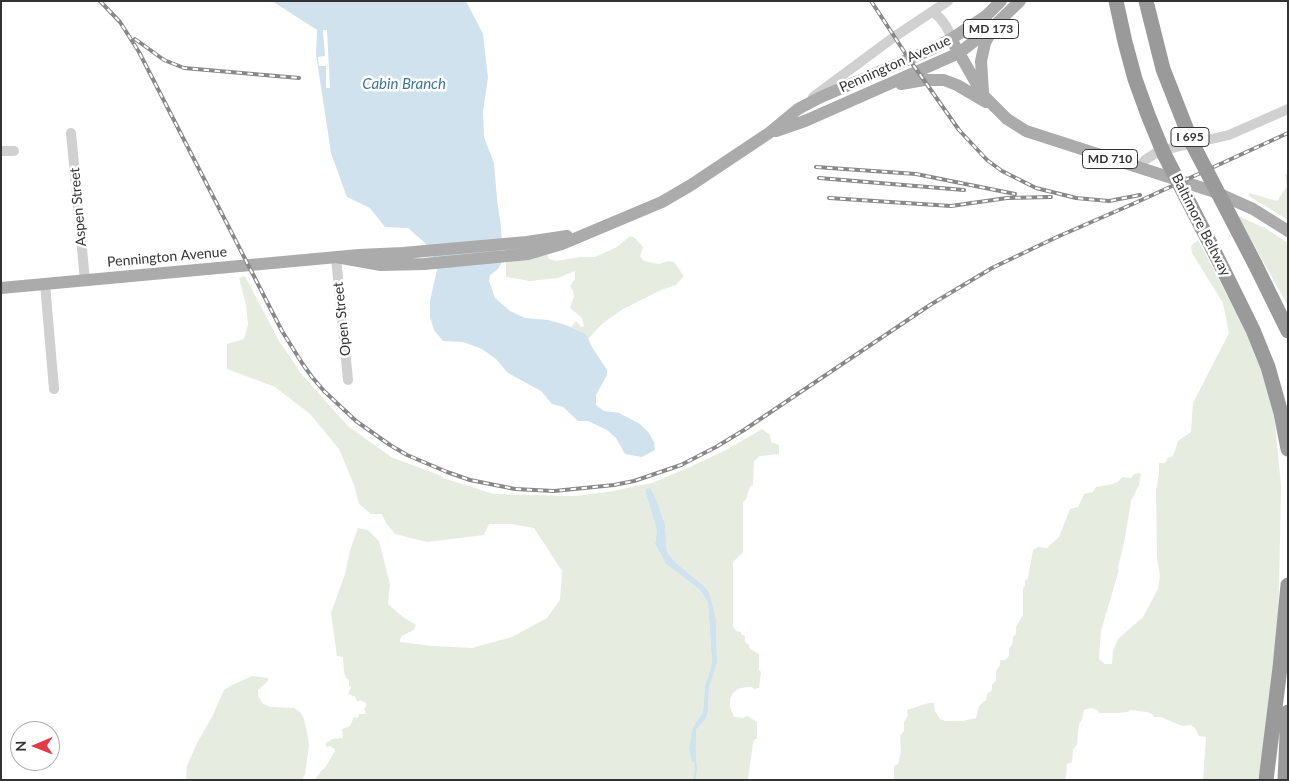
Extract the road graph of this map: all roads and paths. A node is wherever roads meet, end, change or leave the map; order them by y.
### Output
1 (948, 1) edge
2 (1001, 1) edge
3 (1020, 1) edge
4 (1116, 1) edge
5 (1146, 1) edge
6 (933, 12) junction
7 (995, 26) junction
8 (950, 38) junction
9 (959, 53) junction
10 (877, 89) junction
11 (983, 95) junction
12 (995, 107) junction
13 (798, 109) junction
14 (1288, 109) edge
15 (71, 133) dead end
16 (769, 133) junction
17 (14, 150) dead end
18 (1, 151) edge
19 (1139, 168) junction
20 (1288, 231) edge
21 (587, 232) junction
22 (336, 257) junction
23 (424, 258) junction
24 (85, 280) junction
25 (45, 284) junction
26 (1, 288) edge
27 (1288, 331) edge
28 (348, 380) dead end
29 (54, 389) dead end
30 (1288, 448) edge
31 (1288, 585) edge
32 (1288, 712) edge
33 (1266, 780) edge
34 (1285, 780) edge

1 - 6 street
2 - 8 main road, Pennington Avenue / MD 173
3 - 7 main road, Pennington Avenue / MD 173
4 - 30 highway, Baltimore Beltway / I 695, bridge
5 - 27 highway, Baltimore Beltway / I 695, bridge
6 - 8 street
6 - 13 street
7 - 9 main road, Pennington Avenue / MD 173
7 - 11 main road
8 - 9 main road, MD 710
8 - 13 main road, Pennington Avenue / MD 173
9 - 10 main road, Pennington Avenue / MD 173
9 - 11 main road, MD 710
10 - 12 main road
10 - 16 main road, Pennington Avenue / MD 173
11 - 12 main road, MD 710
12 - 19 main road, MD 710
13 - 16 main road, Pennington Avenue / MD 173
14 - 19 street
15 - 24 street, Aspen Street
16 - 21 main road, Pennington Avenue / MD 173
17 - 18 street
19 - 20 main road, MD 710
21 - 23 main road, Pennington Avenue / MD 173
21 - 23 main road, Pennington Avenue / MD 173
22 - 23 main road, Pennington Avenue / MD 173
22 - 24 main road, Pennington Avenue / MD 173
22 - 28 street, Open Street
24 - 25 main road, Pennington Avenue / MD 173
25 - 26 main road, Pennington Avenue / MD 173
25 - 29 street
31 - 33 highway
32 - 34 highway

